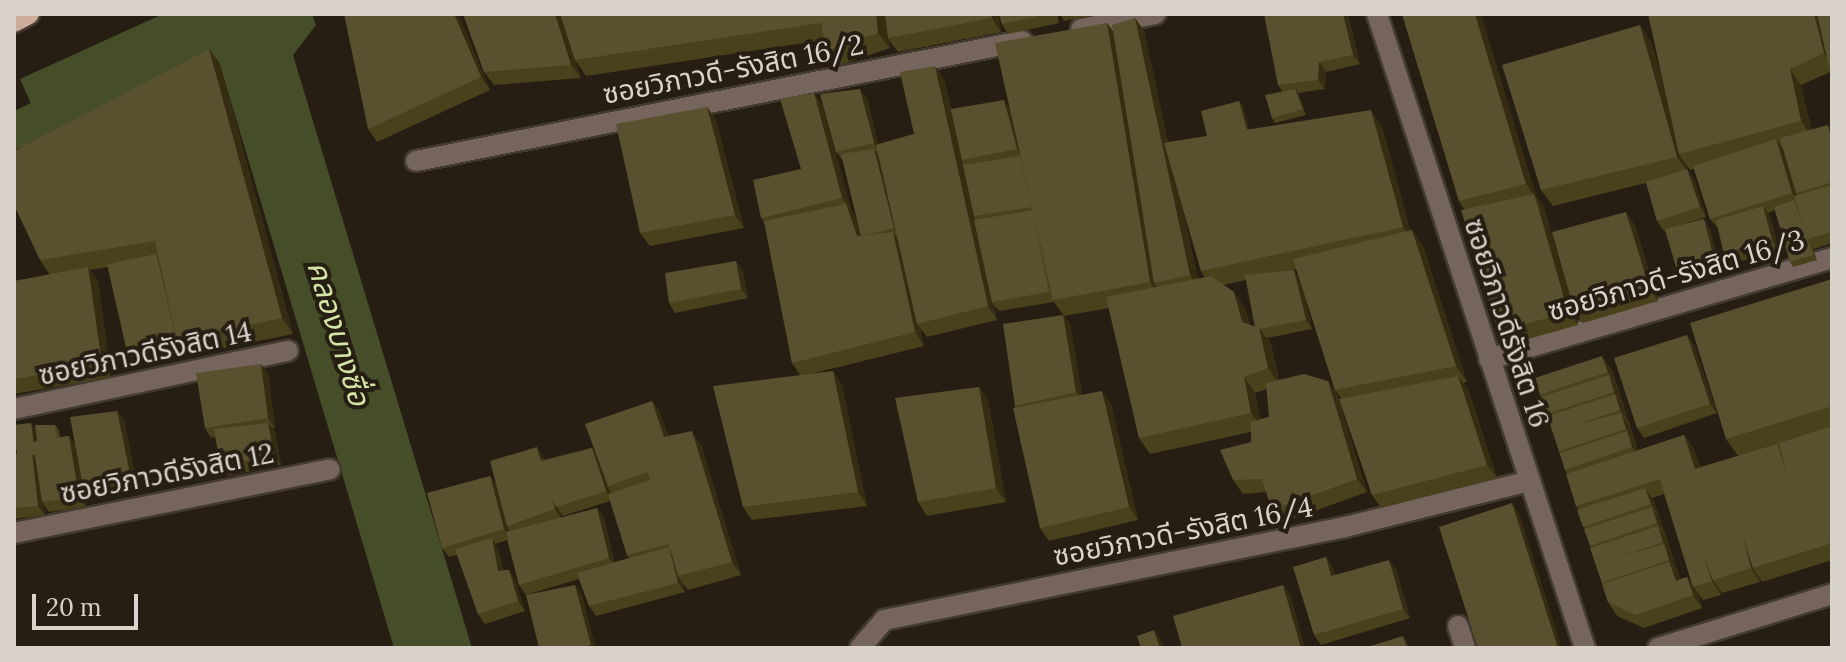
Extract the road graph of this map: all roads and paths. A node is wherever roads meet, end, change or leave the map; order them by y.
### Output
1 (29, 14) edge
2 (1155, 14) edge
3 (1377, 14) edge
4 (14, 22) edge
5 (416, 161) dead end
6 (1832, 258) edge
7 (288, 351) dead end
8 (1489, 359) junction
9 (14, 409) edge
10 (330, 469) dead end
11 (1529, 481) junction
12 (14, 533) edge
13 (1832, 594) edge
14 (1458, 626) dead end
15 (860, 648) edge
16 (1465, 648) edge
17 (1585, 648) edge
18 (1658, 648) edge

1 - 4 main road
2 - 5 street, ซอยวิภาวดี-รังสิต 16/2
3 - 8 street, ซอยวิภาวดีรังสิต 16
6 - 8 street, ซอยวิภาวดี-รังสิต 16/3
7 - 9 street, ซอยวิภาวดีรังสิต 14
8 - 11 street, ซอยวิภาวดีรังสิต 16
10 - 12 street, ซอยวิภาวดีรังสิต 12
11 - 15 street, ซอยวิภาวดี-รังสิต 16/4
11 - 17 street, ซอยวิภาวดีรังสิต 16
13 - 18 street
14 - 16 street

